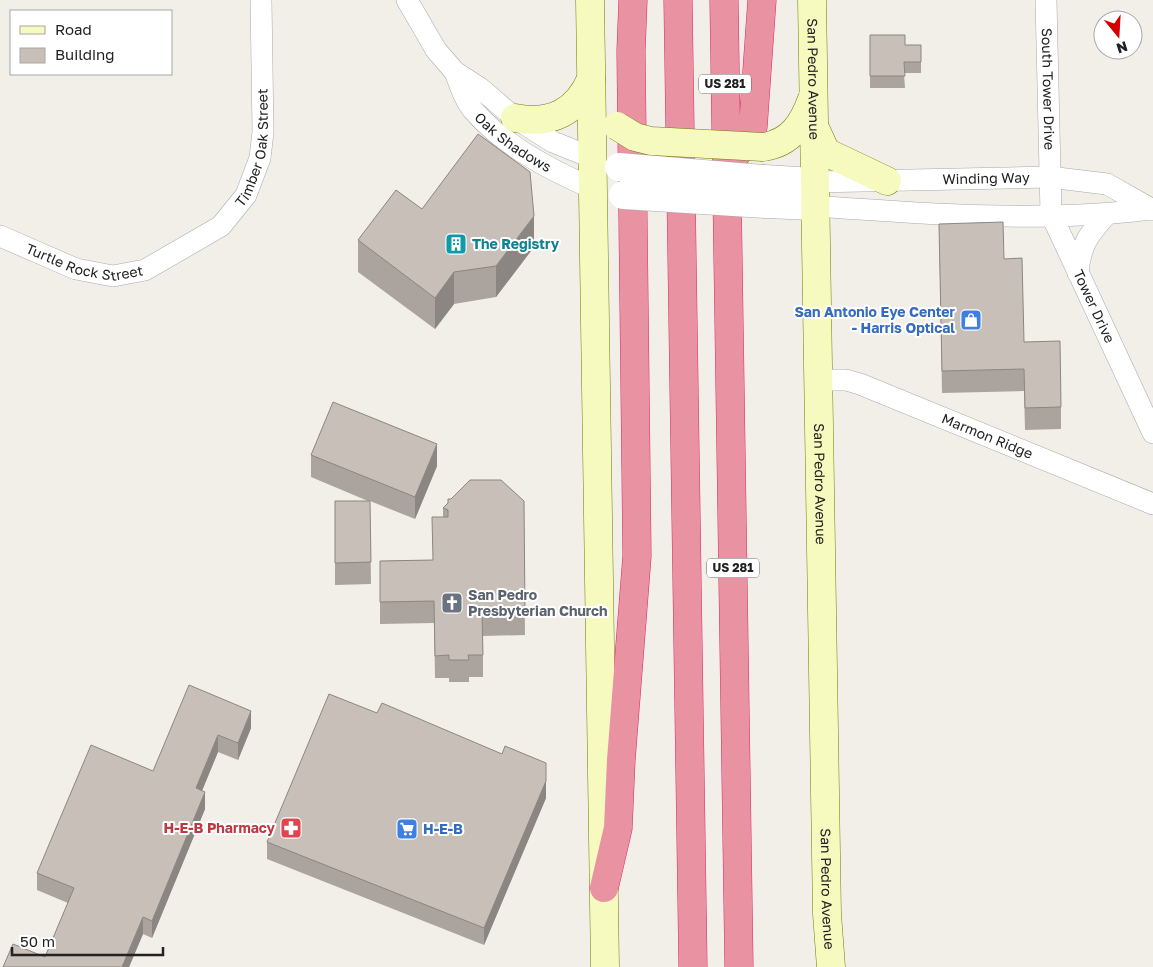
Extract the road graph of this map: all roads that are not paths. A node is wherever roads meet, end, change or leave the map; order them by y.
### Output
1 (261, 0) edge
2 (407, 0) edge
3 (590, 0) edge
4 (633, 0) edge
5 (678, 0) edge
6 (724, 0) edge
7 (762, 0) edge
8 (812, 0) edge
9 (1046, 0) edge
10 (455, 72) junction
11 (591, 84) junction
12 (814, 95) junction
13 (515, 118) junction
14 (815, 128) junction
15 (592, 158) junction
16 (726, 169) junction
17 (1049, 177) junction
18 (920, 180) junction
19 (887, 181) junction
20 (592, 188) junction
21 (765, 192) junction
22 (815, 194) junction
23 (1152, 209) edge
24 (922, 212) junction
25 (1051, 214) junction
26 (1107, 214) junction
27 (0, 236) edge
28 (168, 257) joint
29 (1078, 273) junction
30 (818, 380) junction
31 (1153, 433) edge
32 (1153, 504) edge
33 (604, 888) junction
34 (605, 967) edge
35 (693, 967) edge
36 (739, 967) edge
37 (830, 967) edge

1 - 28 street, Timber Oak Street
2 - 10 street, Oak Shadows
3 - 11 main road
4 - 33 highway
5 - 35 highway, US 281
6 - 16 highway, US 281
7 - 16 highway
8 - 12 main road, San Pedro Avenue
9 - 17 street, South Tower Drive
10 - 13 street, Oak Shadows
10 - 20 street, Oak Shadows
11 - 12 main road, bridge
11 - 13 main road
11 - 15 main road
12 - 14 main road, San Pedro Avenue
13 - 15 street, Oak Shadows
14 - 19 main road
14 - 22 main road, San Pedro Avenue
15 - 20 main road
15 - 21 street, bridge
16 - 36 highway, US 281
17 - 18 street, Winding Way
17 - 23 street, Winding Way
17 - 25 street, Tower Drive
18 - 19 street, Winding Way
18 - 24 street
19 - 22 street, Winding Way
20 - 21 street, bridge
20 - 33 main road
21 - 22 street
22 - 24 street, Winding Way
22 - 30 main road, San Pedro Avenue
23 - 26 street, Winding Way
24 - 25 street, Winding Way
25 - 26 street, Winding Way
25 - 29 street, Tower Drive
26 - 29 street
27 - 28 street, Turtle Rock Street
29 - 31 street, Tower Drive
30 - 32 street, Marmon Ridge
30 - 37 main road, San Pedro Avenue
33 - 34 main road

